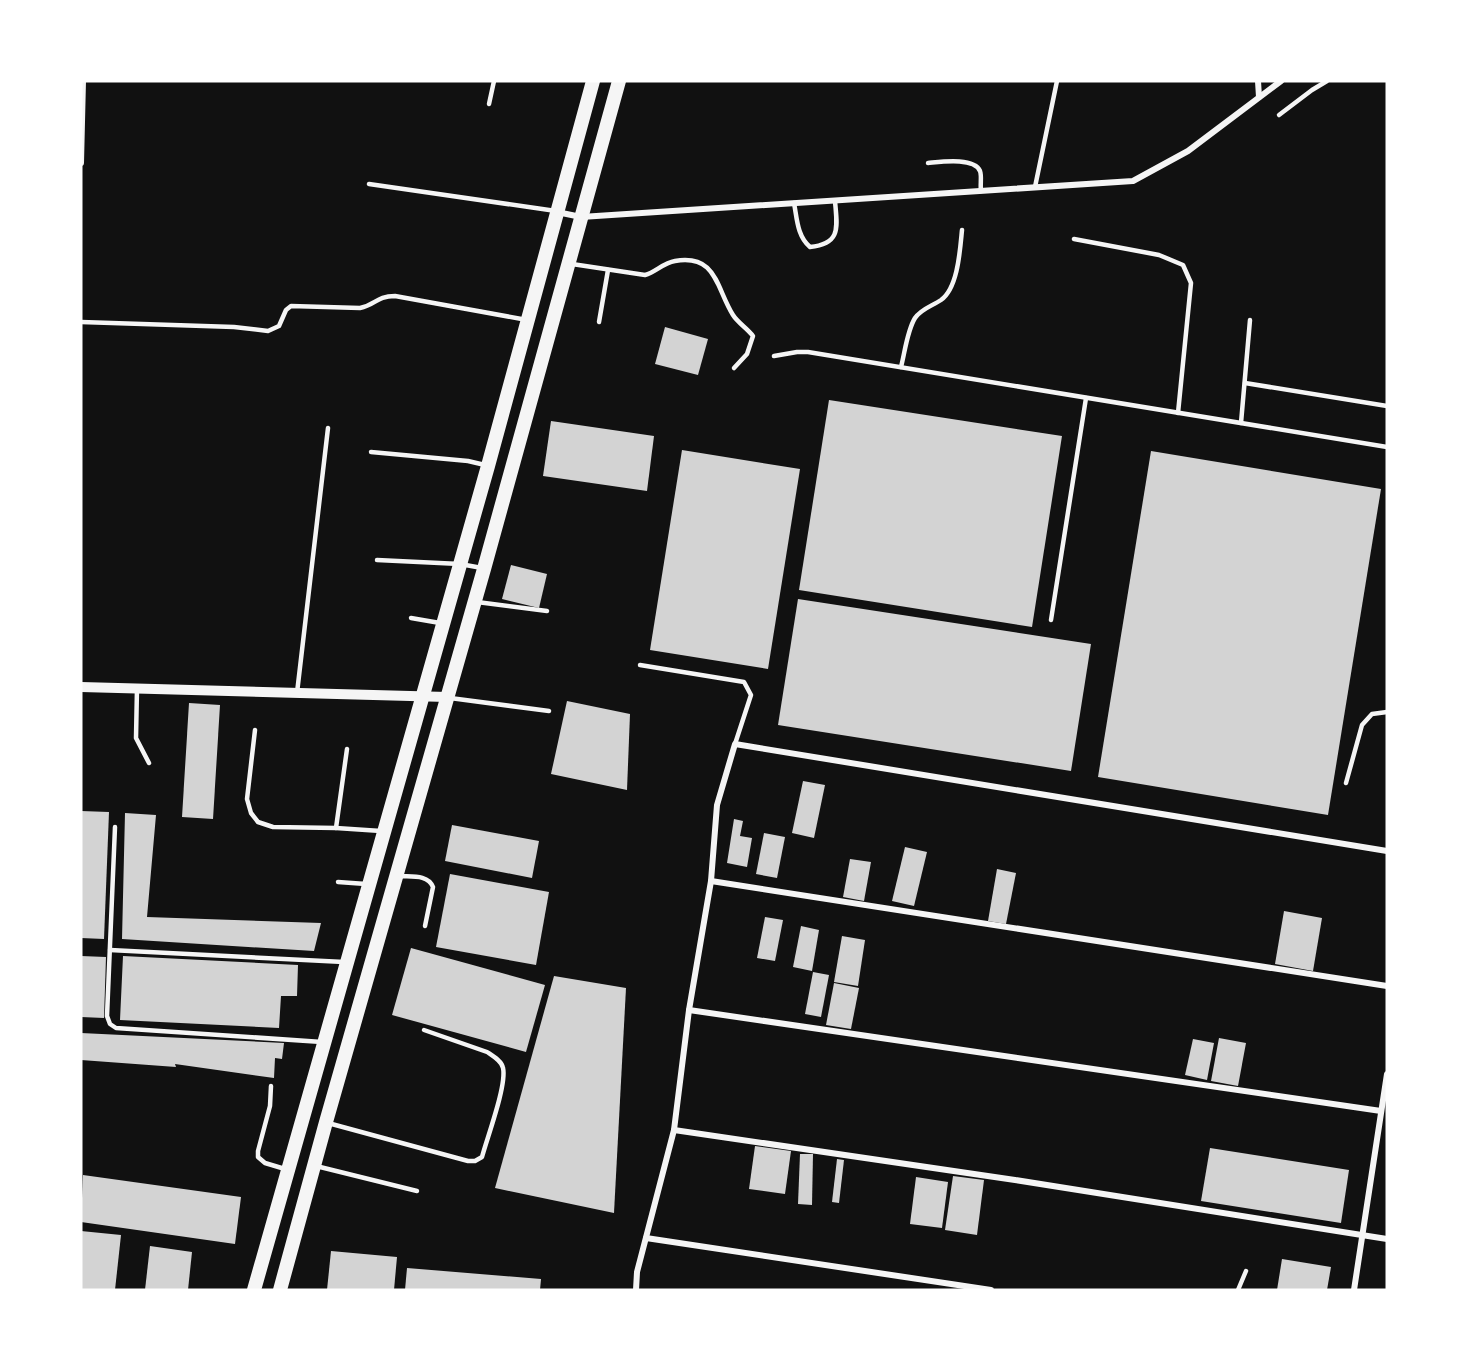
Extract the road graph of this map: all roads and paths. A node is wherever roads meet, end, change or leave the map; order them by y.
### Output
1 (83, 81) edge
2 (494, 81) edge
3 (593, 81) edge
4 (619, 81) edge
5 (1057, 81) edge
6 (1258, 81) edge
7 (1281, 81) edge
8 (1327, 81) edge
9 (1259, 98) junction
10 (489, 104) dead end
11 (1279, 115) dead end
12 (81, 163) edge
13 (928, 163) dead end
14 (369, 184) dead end
15 (1035, 187) junction
16 (981, 191) junction
17 (835, 201) junction
18 (794, 203) junction
19 (557, 211) junction
20 (581, 218) junction
21 (962, 230) dead end
22 (1074, 239) dead end
23 (569, 263) junction
24 (608, 270) junction
25 (528, 320) junction
26 (1250, 320) dead end
27 (81, 322) edge
28 (599, 322) dead end
29 (774, 356) dead end
30 (901, 367) junction
31 (734, 368) dead end
32 (1245, 383) junction
33 (1086, 398) junction
34 (1387, 406) edge
35 (1178, 413) junction
36 (1241, 423) junction
37 (327, 428) dead end
38 (1387, 447) edge
39 (371, 452) dead end
40 (488, 466) junction
41 (377, 560) dead end
42 (460, 564) junction
43 (484, 569) junction
44 (475, 601) junction
45 (547, 611) dead end
46 (411, 618) dead end
47 (1051, 620) dead end
48 (443, 623) junction
49 (640, 665) dead end
50 (81, 687) edge
51 (136, 688) junction
52 (297, 693) junction
53 (422, 697) junction
54 (447, 698) junction
55 (549, 711) dead end
56 (1387, 712) edge
57 (255, 730) dead end
58 (735, 744) junction
59 (347, 749) dead end
60 (149, 764) dead end
61 (1346, 783) dead end
62 (115, 827) dead end
63 (336, 828) junction
64 (384, 831) junction
65 (1387, 851) edge
66 (396, 876) junction
67 (711, 881) junction
68 (338, 882) dead end
69 (369, 885) junction
70 (425, 926) dead end
71 (110, 950) junction
72 (347, 962) junction
73 (1387, 986) edge
74 (689, 1010) junction
75 (424, 1030) dead end
76 (324, 1042) junction
77 (1387, 1074) edge
78 (271, 1086) dead end
79 (1381, 1111) junction
80 (326, 1122) junction
81 (674, 1130) junction
82 (314, 1165) junction
83 (287, 1170) junction
84 (417, 1191) dead end
85 (1362, 1235) junction
86 (646, 1238) junction
87 (1387, 1239) edge
88 (1246, 1271) dead end
89 (254, 1290) edge
90 (280, 1290) edge
91 (636, 1290) edge
92 (991, 1290) edge
93 (1238, 1290) edge
94 (1354, 1290) edge

1 - 12 street
2 - 10 lane
3 - 19 main road
4 - 20 main road
5 - 15 lane
6 - 9 street
7 - 9 street
8 - 11 lane
9 - 15 street
13 - 16 lane
14 - 19 lane
15 - 16 street
16 - 17 street
17 - 18 street
17 - 18 lane
18 - 20 street
19 - 20 street
19 - 25 main road
20 - 23 main road
21 - 30 lane
22 - 35 lane
23 - 24 lane
23 - 43 main road
24 - 28 lane
24 - 31 lane
25 - 27 lane
25 - 40 main road
26 - 32 lane
29 - 30 lane
30 - 33 lane
32 - 34 lane
32 - 36 lane
33 - 35 lane
33 - 47 lane
35 - 36 lane
36 - 38 lane
37 - 52 lane
39 - 40 lane
40 - 42 main road
41 - 42 lane
42 - 43 lane
42 - 48 main road
43 - 44 main road
44 - 45 lane
44 - 54 main road
46 - 48 lane
48 - 53 main road
49 - 58 lane
50 - 51 street
51 - 52 street
51 - 60 lane
52 - 53 street
53 - 54 street
53 - 64 main road
54 - 55 lane
54 - 66 main road
56 - 61 lane
57 - 63 lane
58 - 65 street
58 - 67 street
59 - 63 lane
62 - 71 lane
63 - 64 lane
64 - 69 main road
66 - 70 lane
66 - 80 main road
67 - 73 street
67 - 74 street
68 - 69 lane
69 - 72 main road
71 - 72 lane
71 - 76 lane
72 - 76 main road
74 - 79 street
74 - 81 street
75 - 80 lane
76 - 83 main road
77 - 79 street
78 - 83 lane
79 - 85 street
80 - 82 main road
81 - 85 street
81 - 86 street
82 - 84 lane
82 - 90 main road
83 - 89 main road
85 - 87 street
85 - 94 street
86 - 91 street
86 - 92 street
88 - 93 lane

